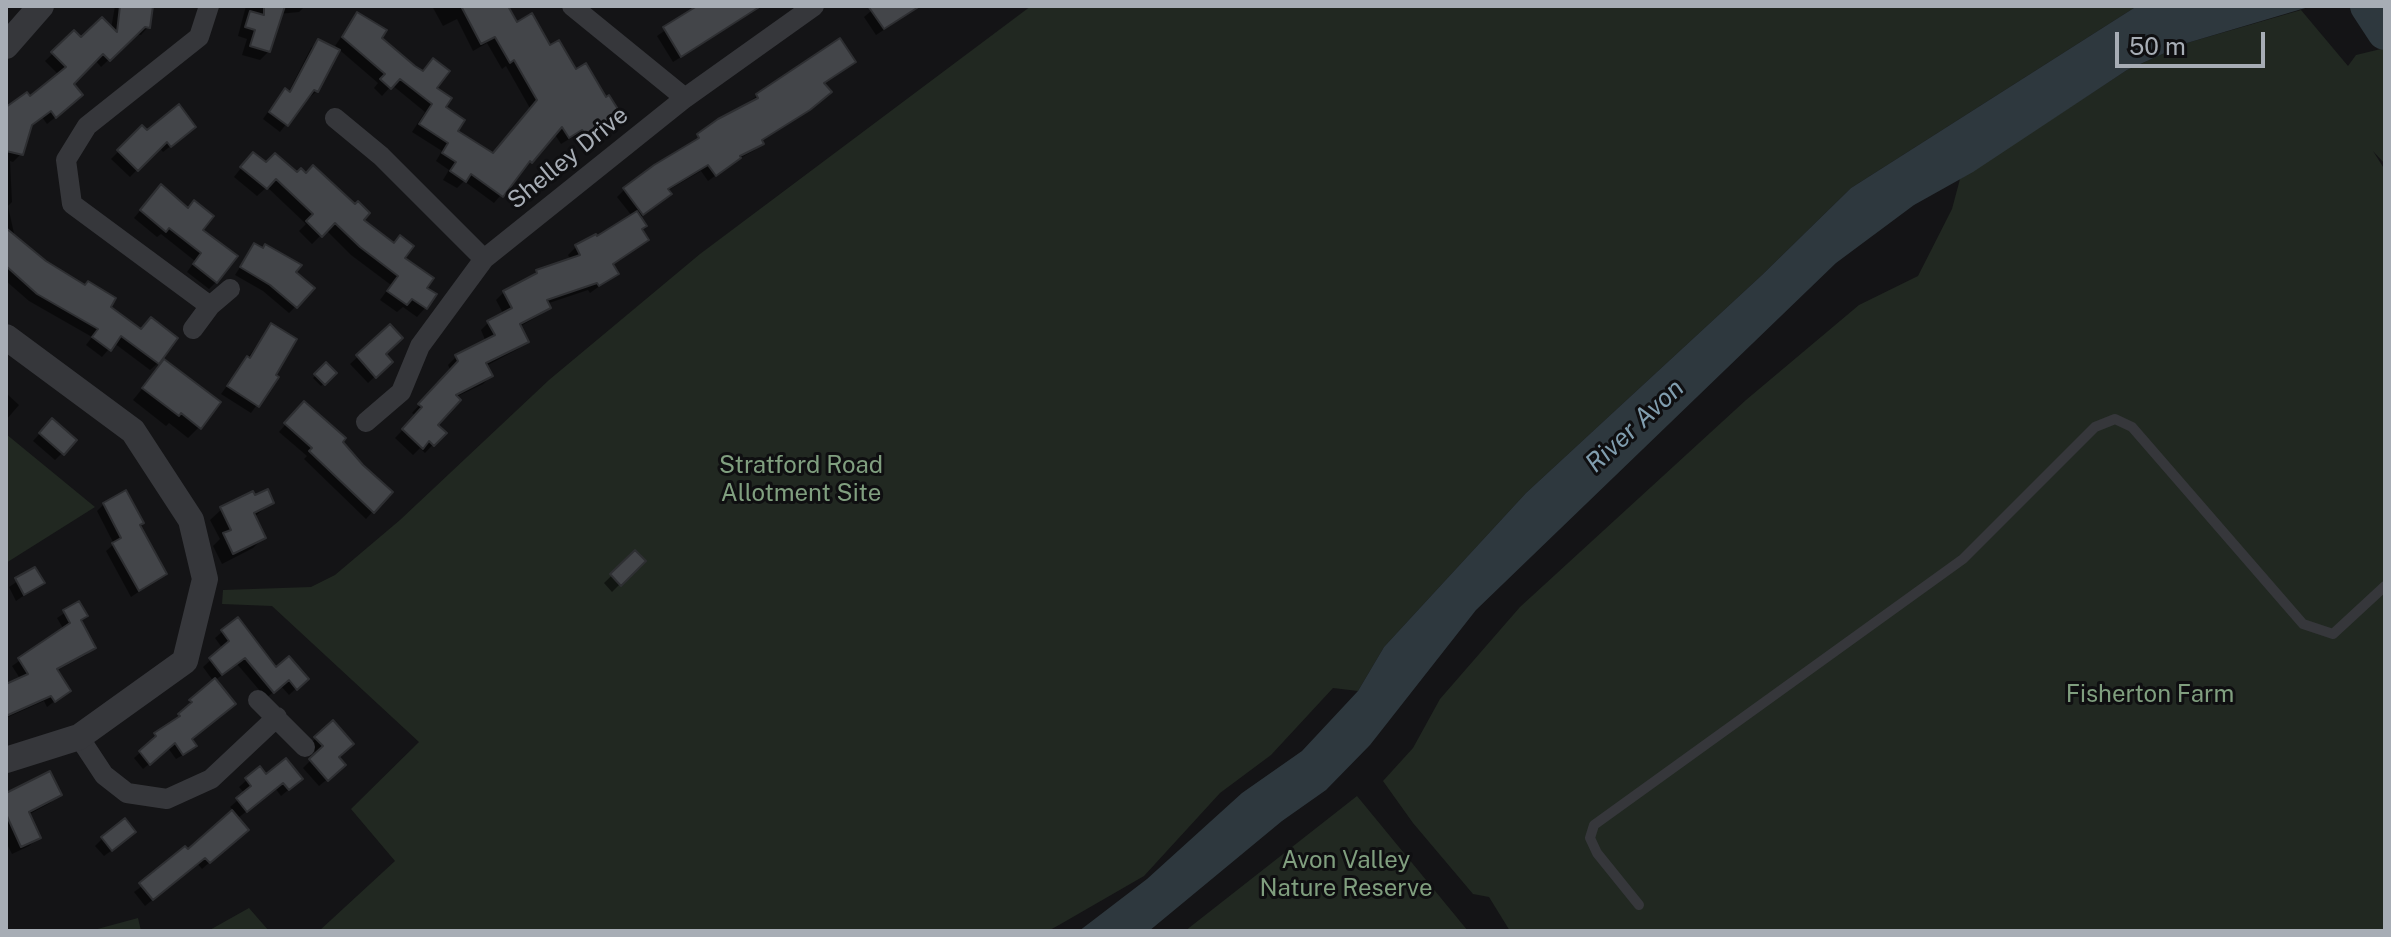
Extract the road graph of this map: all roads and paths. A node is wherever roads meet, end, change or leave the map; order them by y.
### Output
1 (41, 6) edge
2 (209, 6) edge
3 (572, 6) edge
4 (814, 6) edge
5 (6, 46) edge
6 (685, 98) junction
7 (335, 118) dead end
8 (484, 259) junction
9 (230, 289) dead end
10 (210, 306) junction
11 (193, 329) dead end
12 (6, 337) edge
13 (366, 422) dead end
14 (2385, 586) edge
15 (258, 700) dead end
16 (277, 717) junction
17 (79, 737) junction
18 (305, 747) dead end
19 (6, 760) edge
20 (1639, 905) dead end

1 - 5 street
2 - 10 street
3 - 6 street
4 - 6 street, Shelley Drive
6 - 8 street, Shelley Drive
7 - 8 street
8 - 13 street, Shelley Drive
9 - 10 street
10 - 11 street
12 - 17 street
14 - 20 lane
15 - 16 street
16 - 17 street
16 - 18 street
17 - 19 street

